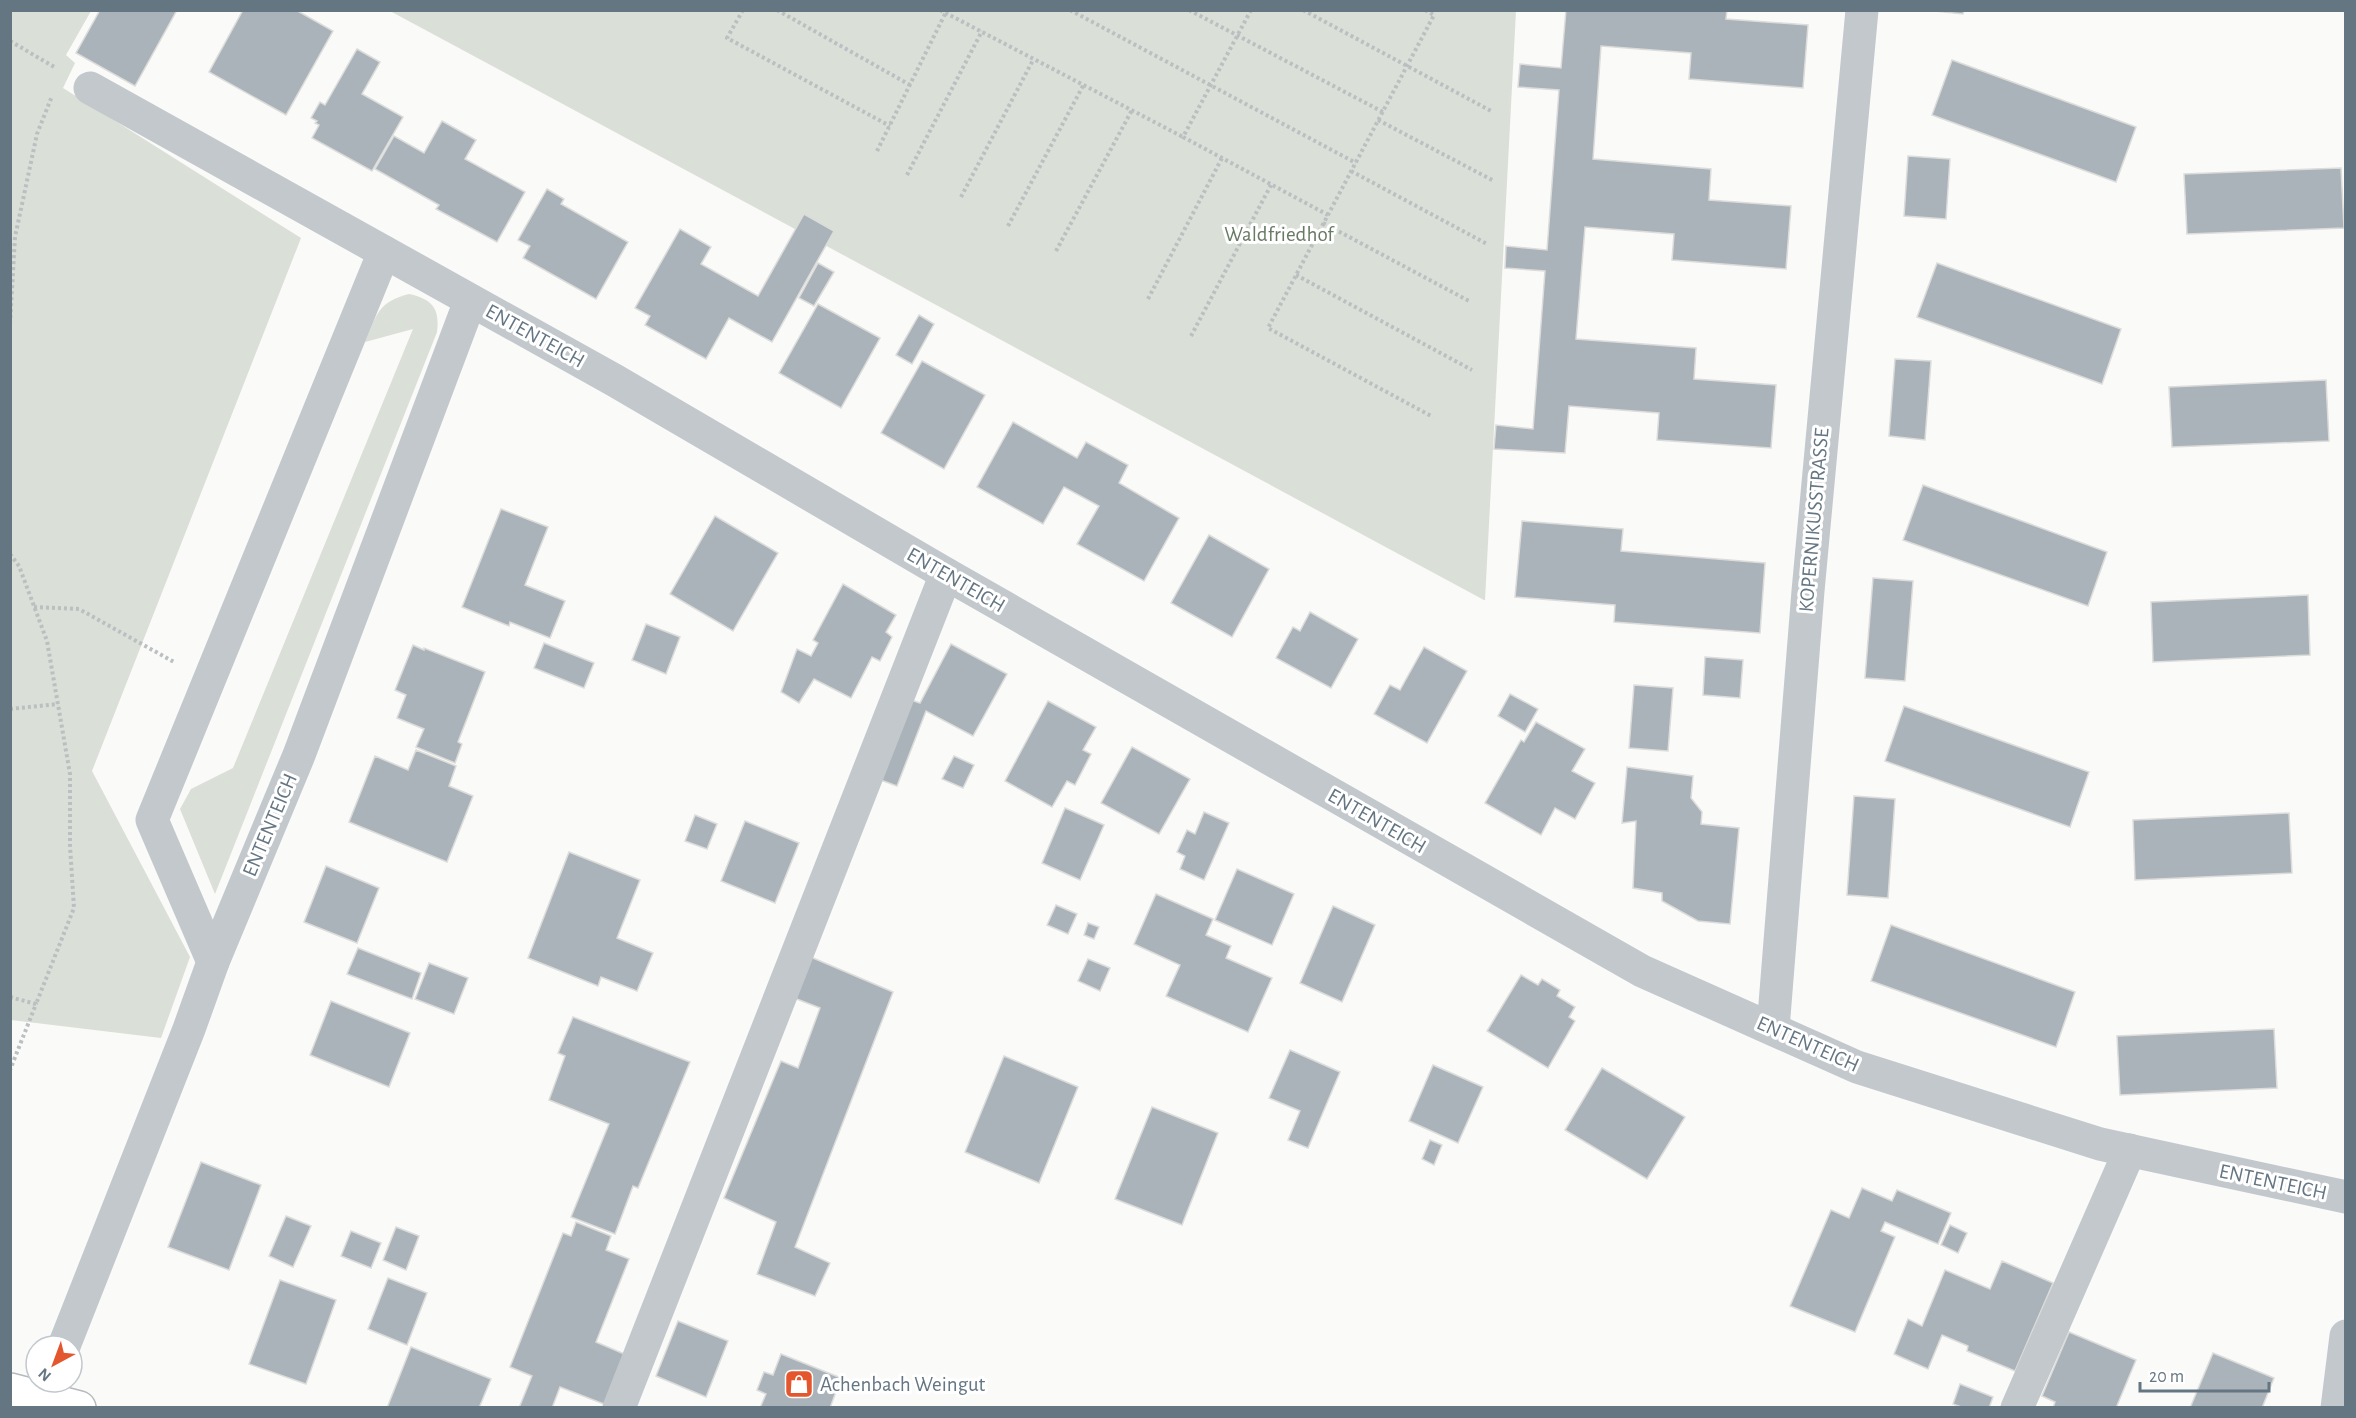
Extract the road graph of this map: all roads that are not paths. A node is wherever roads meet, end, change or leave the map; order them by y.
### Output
1 (1862, 10) edge
2 (90, 88) road end
3 (384, 252) junction
4 (470, 301) junction
5 (946, 574) junction
6 (213, 962) junction
7 (1773, 1029) junction
8 (2130, 1150) junction
9 (2346, 1197) edge
10 (69, 1334) edge
11 (2346, 1336) edge
12 (53, 1394) edge
13 (79, 1407) edge
14 (619, 1407) edge
15 (2017, 1407) edge
16 (2337, 1407) edge

1 - 7 street, KOPERNIKUSSTRASSE
2 - 3 street, ENTENTEICH
3 - 4 street, ENTENTEICH
3 - 6 street
4 - 5 street, ENTENTEICH
4 - 6 street, ENTENTEICH
5 - 7 street, ENTENTEICH
5 - 14 street
6 - 10 street, ENTENTEICH
7 - 8 street, ENTENTEICH
8 - 9 street, ENTENTEICH
8 - 15 street
11 - 16 street
12 - 13 main road

